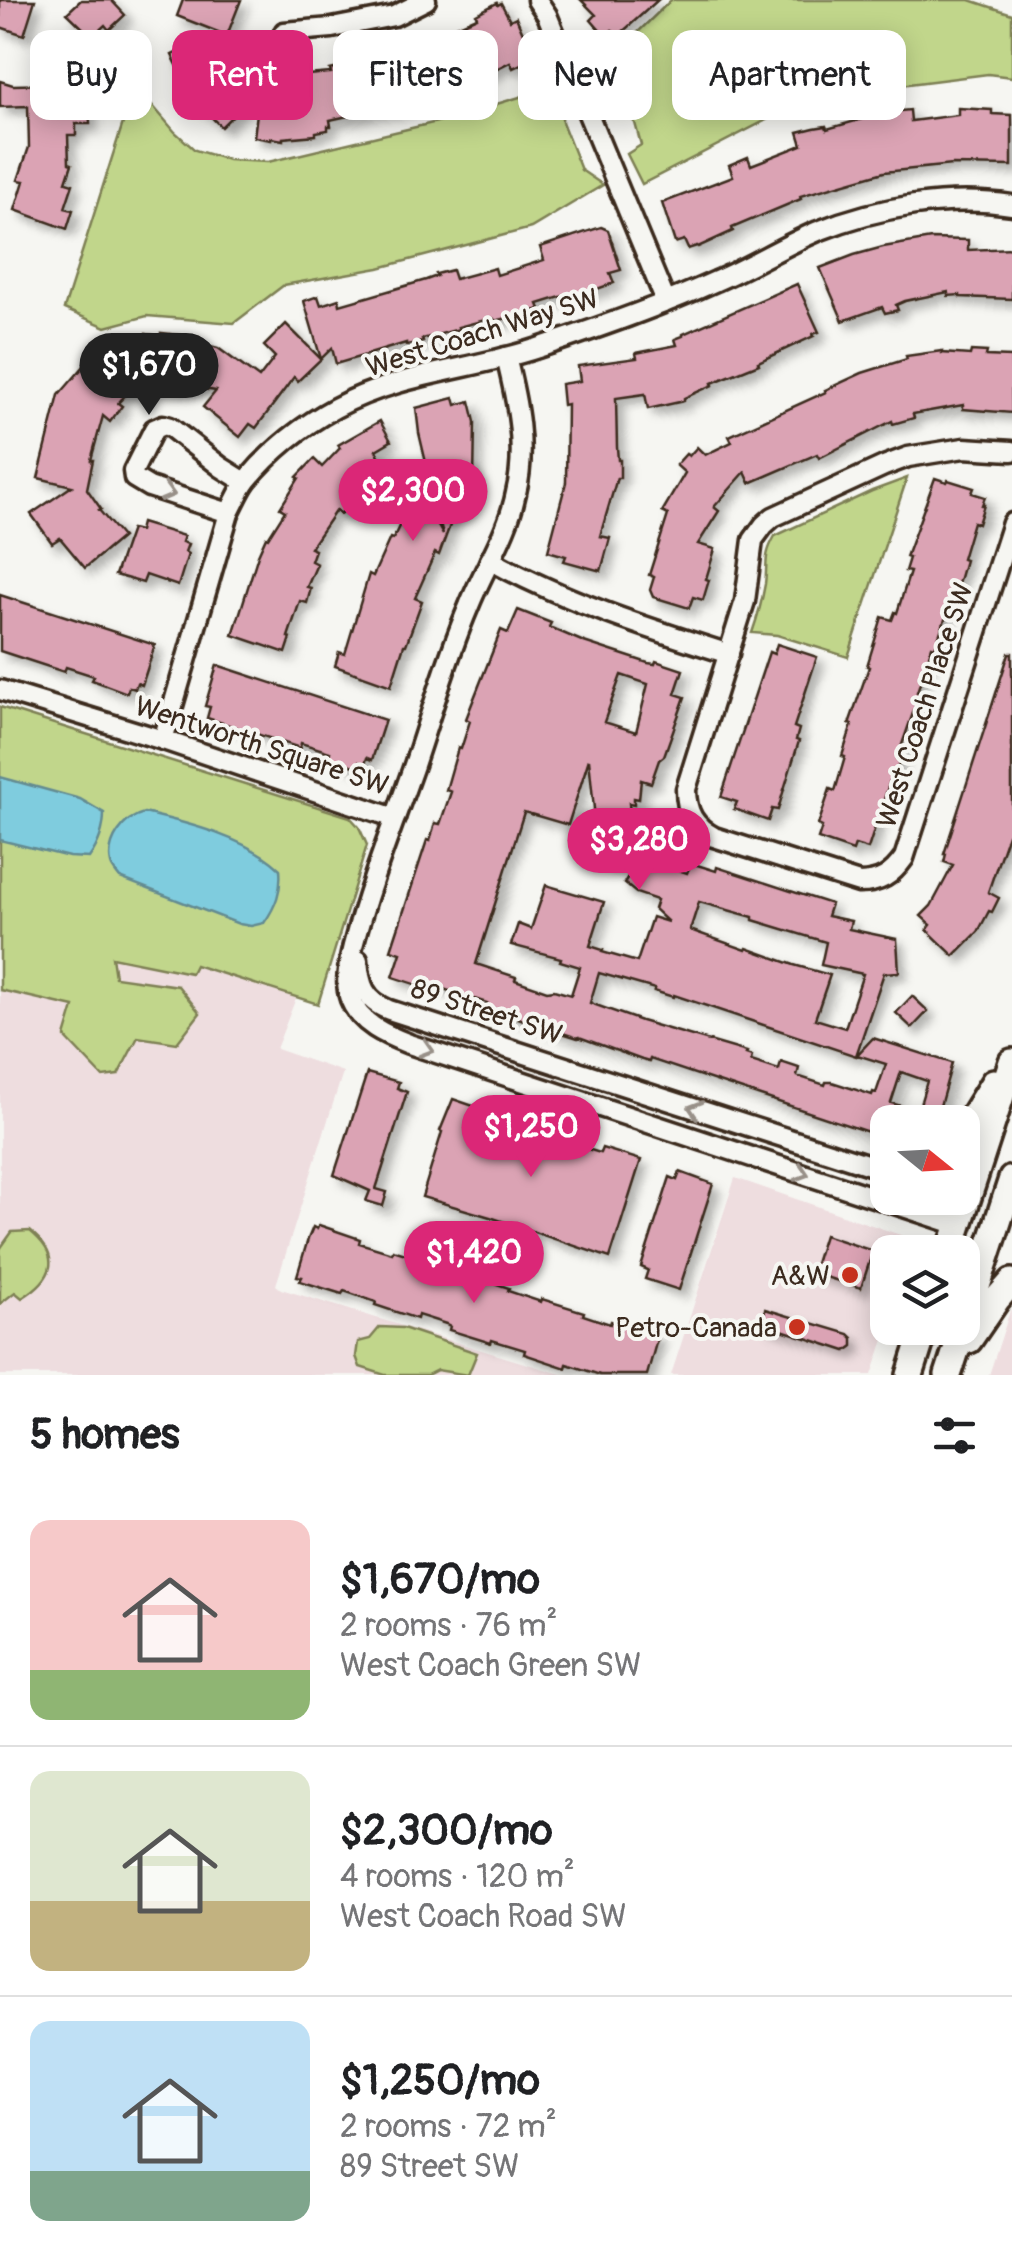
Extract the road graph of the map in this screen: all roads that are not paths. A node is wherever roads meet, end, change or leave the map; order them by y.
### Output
1 (426, 0) edge
2 (536, 0) edge
3 (308, 30) edge
4 (1012, 205) edge
5 (666, 302) junction
6 (506, 357) junction
7 (1012, 451) edge
8 (245, 482) junction
9 (230, 513) junction
10 (1012, 523) edge
11 (490, 560) junction
12 (729, 654) junction
13 (0, 690) edge
14 (164, 740) junction
15 (396, 818) junction
16 (356, 993) junction
17 (1012, 1051) edge
18 (1012, 1062) edge
19 (600, 1079) junction
20 (592, 1103) junction
21 (979, 1105) edge
22 (777, 1136) junction
23 (980, 1153) edge
24 (768, 1162) junction
25 (870, 1165) edge
26 (1012, 1180) edge
27 (980, 1201) edge
28 (1007, 1210) edge
29 (960, 1215) edge
30 (958, 1225) junction
31 (955, 1235) edge
32 (1002, 1240) edge
33 (1012, 1282) edge
34 (920, 1345) edge
35 (950, 1370) edge
36 (910, 1375) edge

1 - 3 street
2 - 5 street
4 - 5 street, West Coach Way SW
5 - 6 street, West Coach Way SW
6 - 8 street, West Coach Way SW
6 - 11 street
7 - 12 street, West Coach Place SW
8 - 9 street, West Coach Way SW
8 -> 9 street
9 - 14 street, West Coach Way SW
10 - 12 street, West Coach Place SW
11 - 12 street
11 - 15 street
13 - 14 street, Wentworth Square SW
14 - 15 street, Wentworth Square SW
15 - 16 street, Wentworth Square SW
16 - 19 street, 89 Street SW
16 -> 20 street, 89 Street SW
17 - 21 main road
18 - 23 main road
19 - 20 street
22 -> 19 street, 89 Street SW
20 - 24 street, 89 Street SW
22 - 24 street
22 - 25 street, 89 Street SW
24 -> 30 street, 89 Street SW
26 - 28 main road
27 - 28 main road
28 - 32 main road
29 - 30 main road
30 - 31 main road
30 - 32 main road, 89 Street SW
32 - 35 main road
33 - 35 main road
34 - 36 main road

